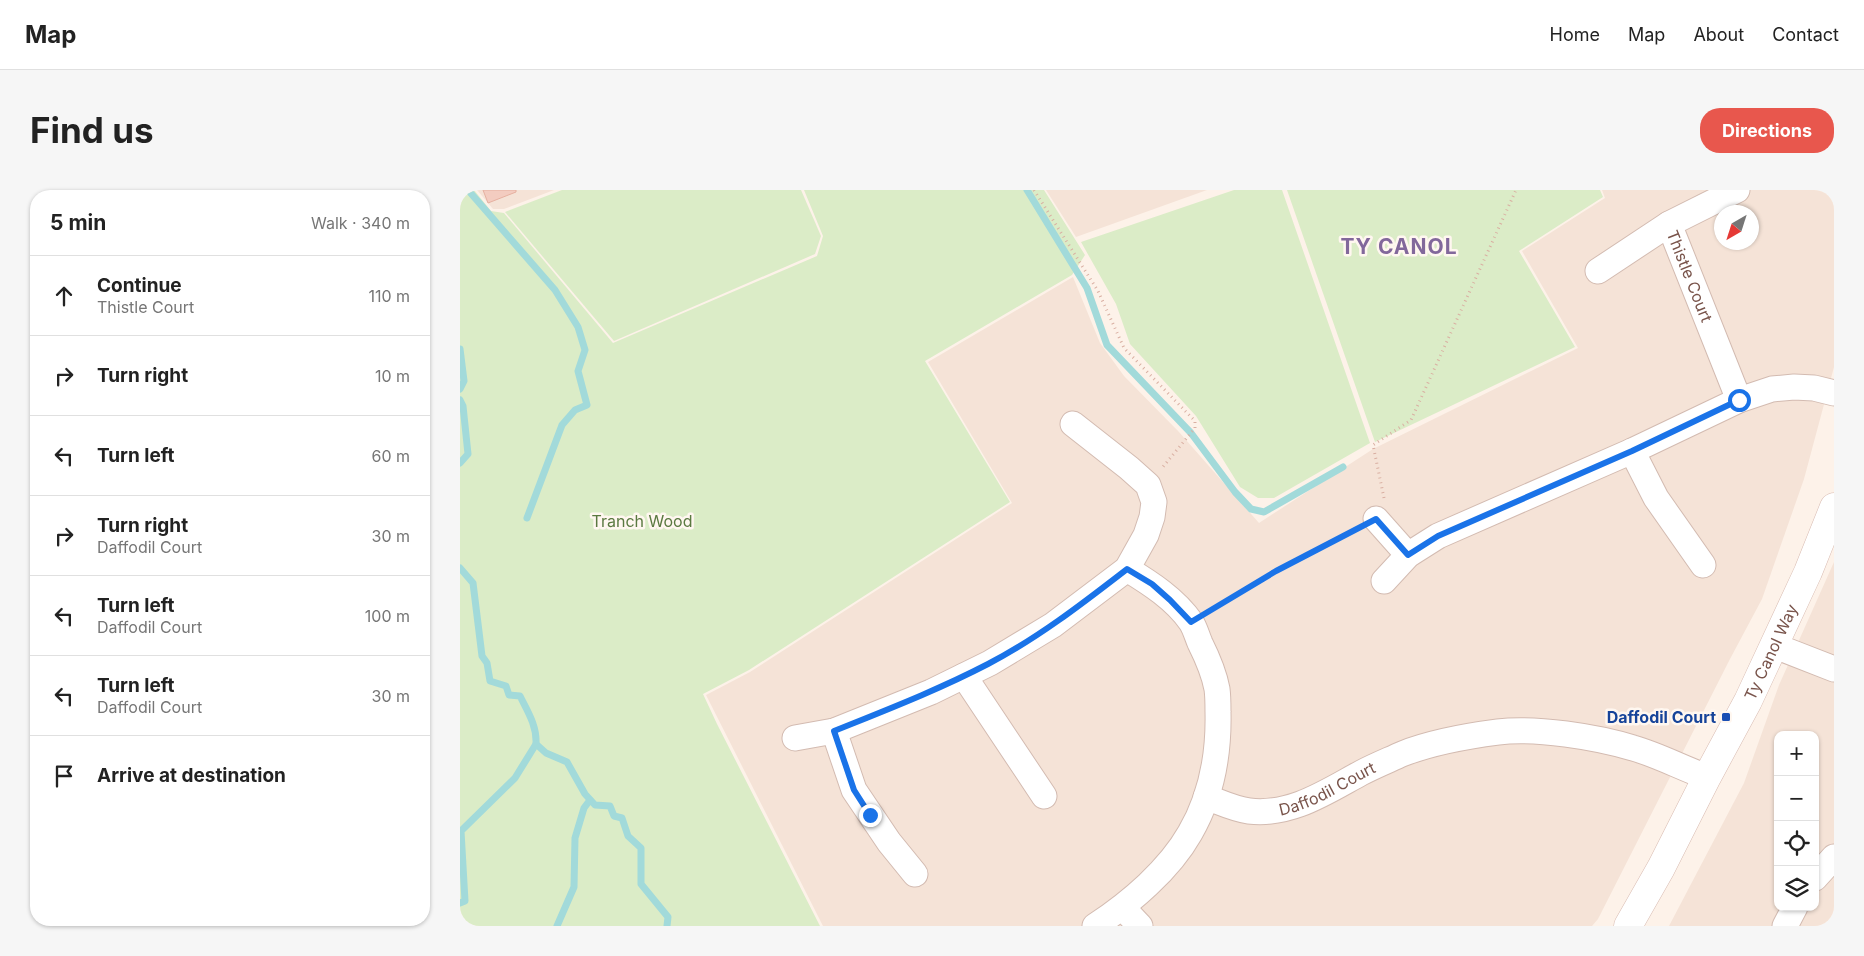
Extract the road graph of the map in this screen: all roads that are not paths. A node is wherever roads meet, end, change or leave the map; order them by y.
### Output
1 (1737, 190) edge
2 (1669, 224) junction
3 (1598, 271) dead end
4 (1834, 393) edge
5 (1739, 400) junction
6 (1073, 424) dead end
7 (1632, 451) junction
8 (1834, 507) edge
9 (1376, 519) road end
10 (1408, 555) junction
11 (1704, 565) dead end
12 (1127, 569) junction
13 (1384, 581) dead end
14 (1775, 646) junction
15 (1834, 669) edge
16 (964, 676) junction
17 (834, 731) junction
18 (795, 738) dead end
19 (1707, 778) junction
20 (1044, 796) dead end
21 (1206, 797) junction
22 (1834, 857) edge
23 (916, 874) dead end
24 (1819, 874) edge
25 (1123, 908) junction
26 (1793, 911) edge
27 (1096, 926) edge
28 (1140, 926) edge
29 (1628, 926) edge
30 (1785, 926) edge

1 - 2 street, Thistle Court
2 - 3 street
2 - 5 street, Thistle Court
4 - 5 street
5 - 7 street
6 - 12 street
7 - 10 street
7 - 11 street
8 - 14 street, Ty Canol Way
9 - 10 street
10 - 13 street
12 - 16 street
12 - 21 street
14 - 15 street
14 - 19 street, Ty Canol Way
16 - 17 street
16 - 20 street
17 - 18 street
17 - 23 street
19 - 21 street, Daffodil Court
19 - 29 street, Ty Canol Way
21 - 25 street
22 - 24 street
25 - 27 street
25 - 28 street
26 - 30 street

